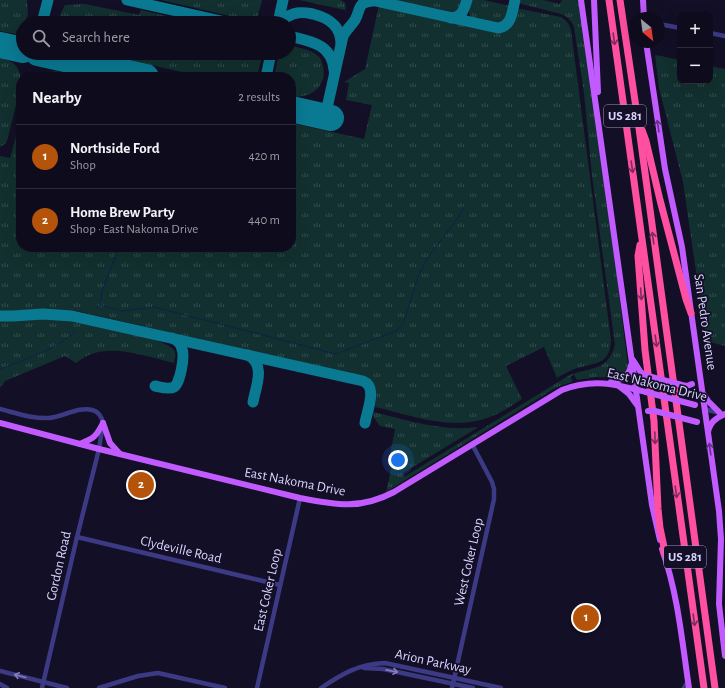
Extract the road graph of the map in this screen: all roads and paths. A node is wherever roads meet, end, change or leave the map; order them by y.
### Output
1 (581, 0) edge
2 (594, 0) edge
3 (609, 0) edge
4 (620, 0) edge
5 (643, 0) edge
6 (644, 12) edge
7 (665, 25) edge
8 (677, 27) edge
9 (713, 34) edge
10 (725, 36) edge
11 (647, 48) edge
12 (597, 108) junction
13 (638, 121) junction
14 (641, 233) junction
15 (691, 313) junction
16 (631, 357) junction
17 (700, 373) junction
18 (606, 383) junction
19 (617, 385) junction
20 (702, 389) junction
21 (636, 390) junction
22 (0, 409) edge
23 (639, 409) junction
24 (704, 409) junction
25 (723, 414) edge
26 (640, 421) junction
27 (0, 423) edge
28 (103, 423) junction
29 (708, 433) junction
30 (80, 444) junction
31 (472, 444) junction
32 (99, 449) junction
33 (120, 454) junction
34 (300, 498) junction
35 (77, 537) junction
36 (664, 553) junction
37 (280, 585) junction
38 (722, 585) edge
39 (725, 656) edge
40 (360, 668) junction
41 (0, 671) edge
42 (454, 677) junction
43 (126, 679) junction
44 (688, 681) junction
45 (0, 684) edge
46 (43, 685) edge
47 (453, 686) edge
48 (6, 688) edge
49 (67, 688) edge
50 (98, 688) edge
51 (113, 688) edge
52 (225, 688) edge
53 (257, 688) edge
54 (321, 688) edge
55 (473, 688) edge
56 (501, 688) edge
57 (684, 688) edge
58 (689, 688) edge
59 (704, 688) edge
60 (715, 688) edge

1 - 12 main road
2 - 12 main road
3 -> 14 highway, US 281
4 - 13 highway, US 281
5 - 6 main road
7 - 8 street
9 - 10 street
15 -> 11 main road, San Pedro Avenue
12 - 16 main road
13 - 15 highway
60 -> 13 highway, US 281
14 -> 36 highway
14 -> 59 highway, US 281
15 - 17 main road, San Pedro Avenue
16 - 17 main road, bridge
16 - 18 main road
16 - 21 main road
17 - 20 main road, San Pedro Avenue
18 - 19 main road, East Nakoma Drive
18 - 31 main road, East Nakoma Drive
19 - 21 main road, East Nakoma Drive
19 - 23 main road
20 - 24 main road, San Pedro Avenue
20 - 25 main road
21 - 23 main road
21 - 24 main road, East Nakoma Drive, bridge
22 - 28 street
23 - 26 main road
24 - 25 street, East Nakoma Drive
24 - 29 main road, San Pedro Avenue
25 - 29 main road
26 - 29 main road, bridge
26 - 36 main road
27 - 30 main road, East Nakoma Drive
28 - 30 main road
28 - 32 street, Gordon Road
28 - 33 main road
38 -> 29 main road, San Pedro Avenue
30 - 32 main road, East Nakoma Drive
31 - 34 main road, East Nakoma Drive
31 - 42 street, West Coker Loop
32 - 33 main road, East Nakoma Drive
32 - 35 street, Gordon Road
33 - 34 main road, East Nakoma Drive
34 - 37 street, East Coker Loop
35 - 37 street, Clydeville Road
35 - 46 street, Gordon Road
36 - 44 main road
37 - 53 street, East Coker Loop
38 - 39 main road, San Pedro Avenue
40 - 42 street, Arion Parkway
40 -> 47 street, Arion Parkway
40 - 54 street, Arion Parkway
46 -> 41 street
42 - 47 street, West Coker Loop
42 - 56 street, Arion Parkway
43 - 50 street
43 - 51 street
43 - 52 street
44 - 57 street
44 - 58 main road
45 - 48 street
46 - 49 street
47 - 55 street, Arion Parkway

